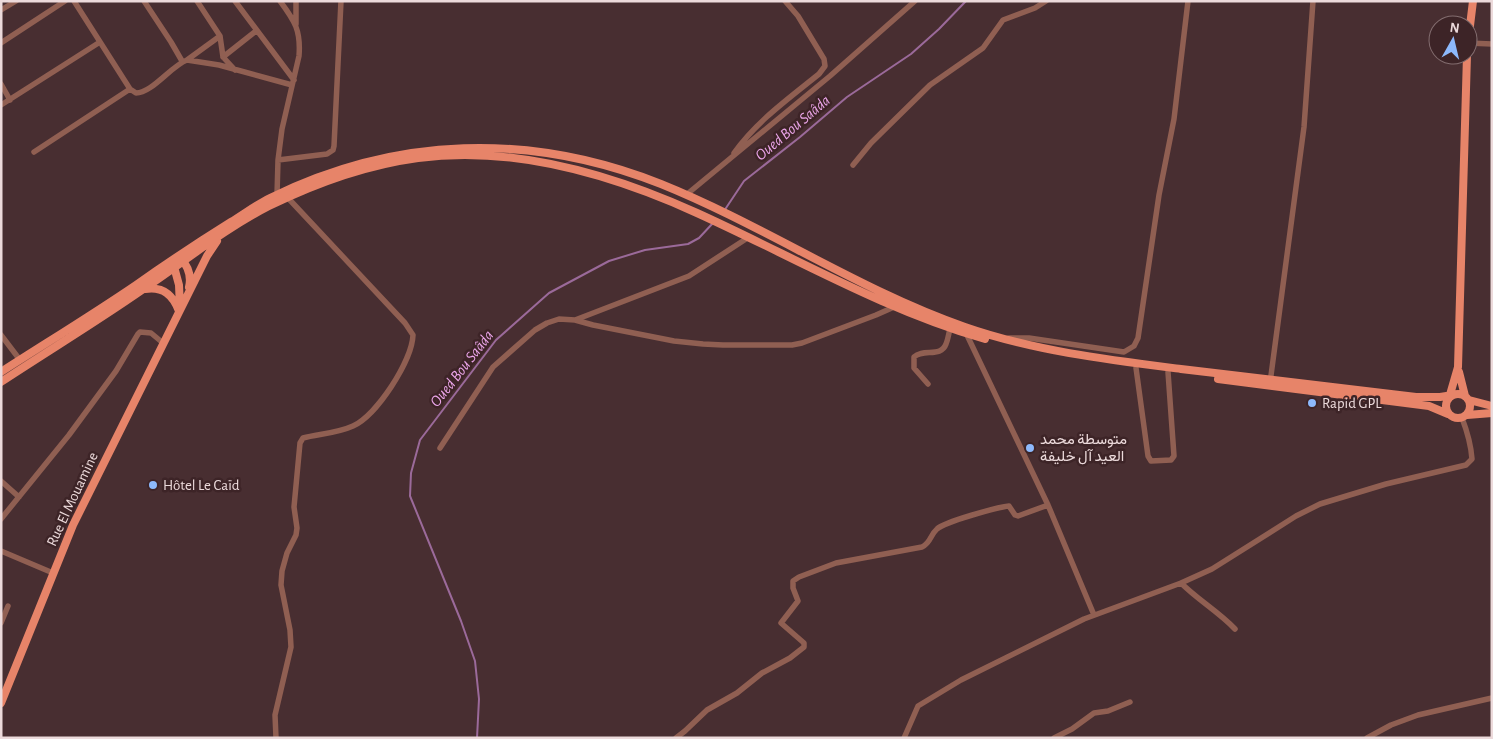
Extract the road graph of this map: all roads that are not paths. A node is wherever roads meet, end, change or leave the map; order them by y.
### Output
1 (65, 1) edge
2 (74, 1) edge
3 (144, 1) edge
4 (197, 1) edge
5 (235, 1) edge
6 (280, 1) edge
7 (296, 1) edge
8 (341, 1) edge
9 (785, 1) edge
10 (915, 1) edge
11 (1046, 1) edge
12 (1188, 1) edge
13 (1313, 1) edge
14 (1473, 1) edge
15 (13, 2) edge
16 (1, 10) edge
17 (1471, 15) edge
18 (296, 24) junction
19 (256, 31) junction
20 (220, 36) junction
21 (100, 42) junction
22 (1, 43) edge
23 (1478, 43) edge
24 (1492, 44) edge
25 (223, 57) junction
26 (185, 61) junction
27 (1468, 65) edge
28 (236, 70) junction
29 (293, 83) junction
30 (1, 84) edge
31 (130, 89) junction
32 (10, 100) junction
33 (1, 105) edge
34 (34, 152) dead end
35 (278, 160) junction
36 (730, 160) junction
37 (853, 165) dead end
38 (277, 195) junction
39 (686, 195) junction
40 (288, 198) junction
41 (220, 237) junction
42 (749, 237) junction
43 (177, 260) junction
44 (144, 289) junction
45 (894, 307) junction
46 (180, 313) junction
47 (575, 320) junction
48 (950, 328) junction
49 (965, 330) junction
50 (1, 335) edge
51 (999, 338) junction
52 (164, 343) junction
53 (20, 360) junction
54 (1458, 367) junction
55 (1136, 368) junction
56 (1, 372) edge
57 (1168, 372) junction
58 (1, 382) edge
59 (1270, 383) junction
60 (928, 384) dead end
61 (1450, 396) junction
62 (1467, 398) junction
63 (1492, 406) edge
64 (1492, 413) edge
65 (1448, 414) junction
66 (1464, 417) junction
67 (440, 448) dead end
68 (1, 481) edge
69 (19, 497) junction
70 (1048, 505) junction
71 (1, 519) edge
72 (1, 552) edge
73 (53, 573) junction
74 (1182, 583) junction
75 (8, 606) dead end
76 (1094, 615) junction
77 (1, 623) edge
78 (1235, 629) dead end
79 (1492, 698) edge
80 (1130, 702) dead end
81 (1, 703) edge
82 (276, 738) edge
83 (676, 738) edge
84 (904, 738) edge
85 (1054, 738) edge
86 (1367, 738) edge

1 - 22 street
2 - 21 street
3 - 26 street
4 - 20 street
5 - 19 street
6 - 18 street
7 - 18 street
8 - 35 street
9 - 36 street
10 - 36 street
11 - 37 street
12 - 51 street
13 - 59 street
14 - 17 main road
15 - 16 street
18 - 29 street
19 - 25 street
19 - 29 street
20 - 25 street
20 - 26 street
21 - 31 street
21 - 32 street
23 - 24 street
25 - 28 street
26 - 28 street
26 - 31 street
27 - 54 main road
28 - 29 street
29 - 35 street
30 - 32 street
31 - 34 street
32 - 33 street
35 - 38 street
36 - 39 street
38 - 39 main road
38 - 43 main road
39 - 49 main road
40 - 41 main road
40 - 42 main road
40 - 82 street
41 - 43 main road
41 - 46 main road
42 - 45 main road
42 - 47 street
43 - 44 main road
43 - 46 main road
43 - 46 main road
43 - 53 main road
44 - 46 main road
44 - 58 main road
45 - 47 street
45 - 48 main road
46 - 52 main road, Rue El Mouamine
47 - 67 street
48 - 49 main road
48 - 60 street
49 - 51 main road
49 - 55 main road
49 - 70 street
50 - 53 street
51 - 59 main road
52 - 69 street
52 - 73 main road, Rue El Mouamine
53 - 56 main road
54 - 61 main road
54 - 62 main road
55 - 57 main road
55 - 57 street
57 - 59 main road
59 - 61 main road
59 - 65 main road
61 - 62 main road
61 - 65 main road
62 - 63 main road
62 - 66 main road
64 - 66 main road
65 - 66 main road
66 - 74 street
68 - 69 street
69 - 71 street
70 - 76 street
70 - 83 street
72 - 73 street
73 - 81 main road, Rue El Mouamine
74 - 76 street
74 - 78 street
75 - 77 street
76 - 84 street
79 - 86 street
80 - 85 street

